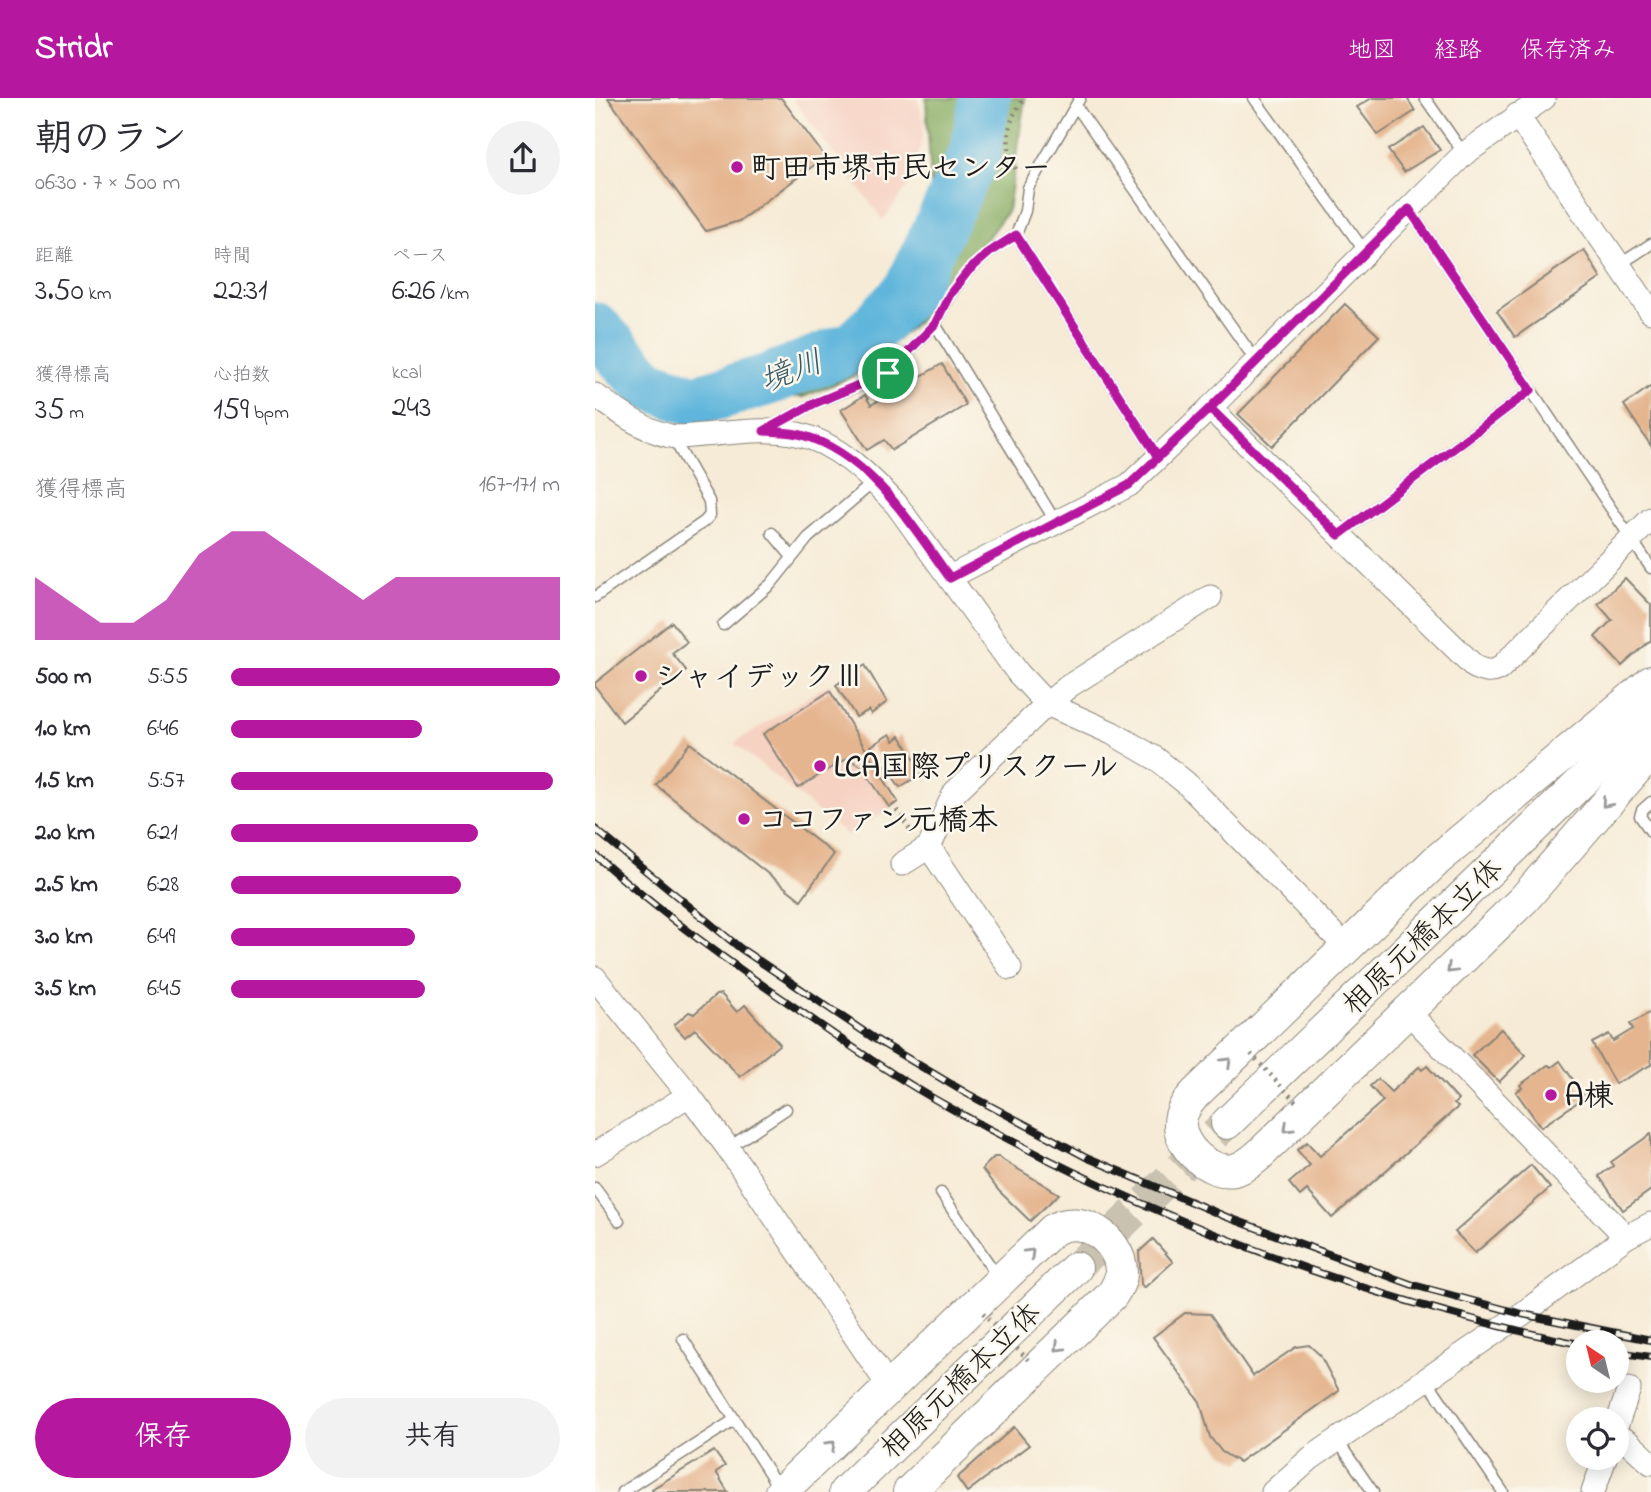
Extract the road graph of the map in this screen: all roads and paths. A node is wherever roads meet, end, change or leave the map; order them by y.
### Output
1 (1025, 98) edge
2 (1254, 98) edge
3 (1425, 98) edge
4 (1544, 98) edge
5 (1078, 102) edge
6 (1517, 115) junction
7 (1464, 154) junction
8 (1028, 188) junction
9 (1409, 209) junction
10 (1016, 235) junction
11 (1651, 244) edge
12 (1366, 253) junction
13 (1619, 265) junction
14 (1651, 312) edge
15 (935, 324) junction
16 (1256, 361) junction
17 (1531, 390) junction
18 (595, 395) edge
19 (1210, 408) junction
20 (764, 431) junction
21 (672, 436) junction
22 (1158, 457) junction
23 (875, 481) junction
24 (1651, 519) edge
25 (1057, 524) junction
26 (772, 533) dead end
27 (1339, 535) junction
28 (1632, 538) junction
29 (792, 557) junction
30 (1651, 568) edge
31 (950, 578) junction
32 (595, 597) edge
33 (1210, 597) dead end
34 (723, 625) dead end
35 (1651, 682) edge
36 (1047, 704) junction
37 (1651, 715) edge
38 (1651, 752) edge
39 (1651, 802) edge
40 (1651, 832) edge
41 (929, 847) junction
42 (902, 864) dead end
43 (1346, 947) junction
44 (1010, 968) dead end
45 (595, 978) edge
46 (1408, 1012) junction
47 (1251, 1054) dead end
48 (689, 1095) junction
49 (1298, 1104) dead end
50 (786, 1109) dead end
51 (1227, 1123) tunnel mouth
52 (728, 1148) junction
53 (595, 1154) edge
54 (595, 1188) edge
55 (941, 1193) dead end
56 (619, 1220) dead end
57 (1651, 1224) edge
58 (1626, 1237) junction
59 (1076, 1268) tunnel mouth
60 (1001, 1282) junction
61 (983, 1314) dead end
62 (683, 1339) dead end
63 (1031, 1363) dead end
64 (1427, 1380) junction
65 (890, 1388) junction
66 (734, 1420) junction
67 (1337, 1440) junction
68 (1629, 1444) edge
69 (1651, 1463) edge
70 (1601, 1470) edge
71 (622, 1492) edge
72 (781, 1492) edge
73 (845, 1492) edge
74 (909, 1492) edge
75 (1273, 1492) edge
76 (1373, 1492) edge
77 (1503, 1492) edge
78 (1593, 1492) edge

1 - 8 path
2 - 12 lane
3 - 7 lane
4 - 6 street
5 - 8 lane
5 - 16 lane
6 - 7 street
6 - 13 street
7 - 9 street
8 - 10 lane
9 - 12 street
9 - 17 lane
10 - 15 lane
10 - 22 lane
11 - 13 lane
12 - 16 street
13 - 14 street
15 - 20 lane
15 - 25 lane
16 - 19 street
17 - 27 lane
17 - 28 lane
18 - 21 street
19 - 22 street
19 - 27 street
20 - 21 street
20 - 23 street
21 - 32 lane
22 - 25 street
23 - 29 lane
23 - 31 street
24 - 28 street
25 - 31 street
26 - 29 lane
27 - 28 street
28 - 30 lane
29 - 34 lane
31 - 36 street
33 - 36 street
35 - 43 street
36 - 41 street
36 - 43 street
37 - 51 street, 相原元橋本立体
38 -> 46 street
39 - 40 lane
41 - 42 street
41 - 44 street
46 -> 43 street
45 - 48 street
46 - 58 street
47 - 49 path, bridge
48 - 52 street
48 - 53 street
50 - 52 lane
52 - 65 street
54 - 56 lane
55 - 60 lane
57 - 58 street
58 - 64 street
59 - 73 street, 相原元橋本立体
60 - 65 street
60 -> 74 street
61 - 63 path, bridge
62 - 66 lane
64 - 67 street
64 - 77 lane
72 -> 65 street
66 - 71 lane
66 - 72 lane
67 - 75 street
67 - 76 lane
68 - 69 street
70 - 78 street

